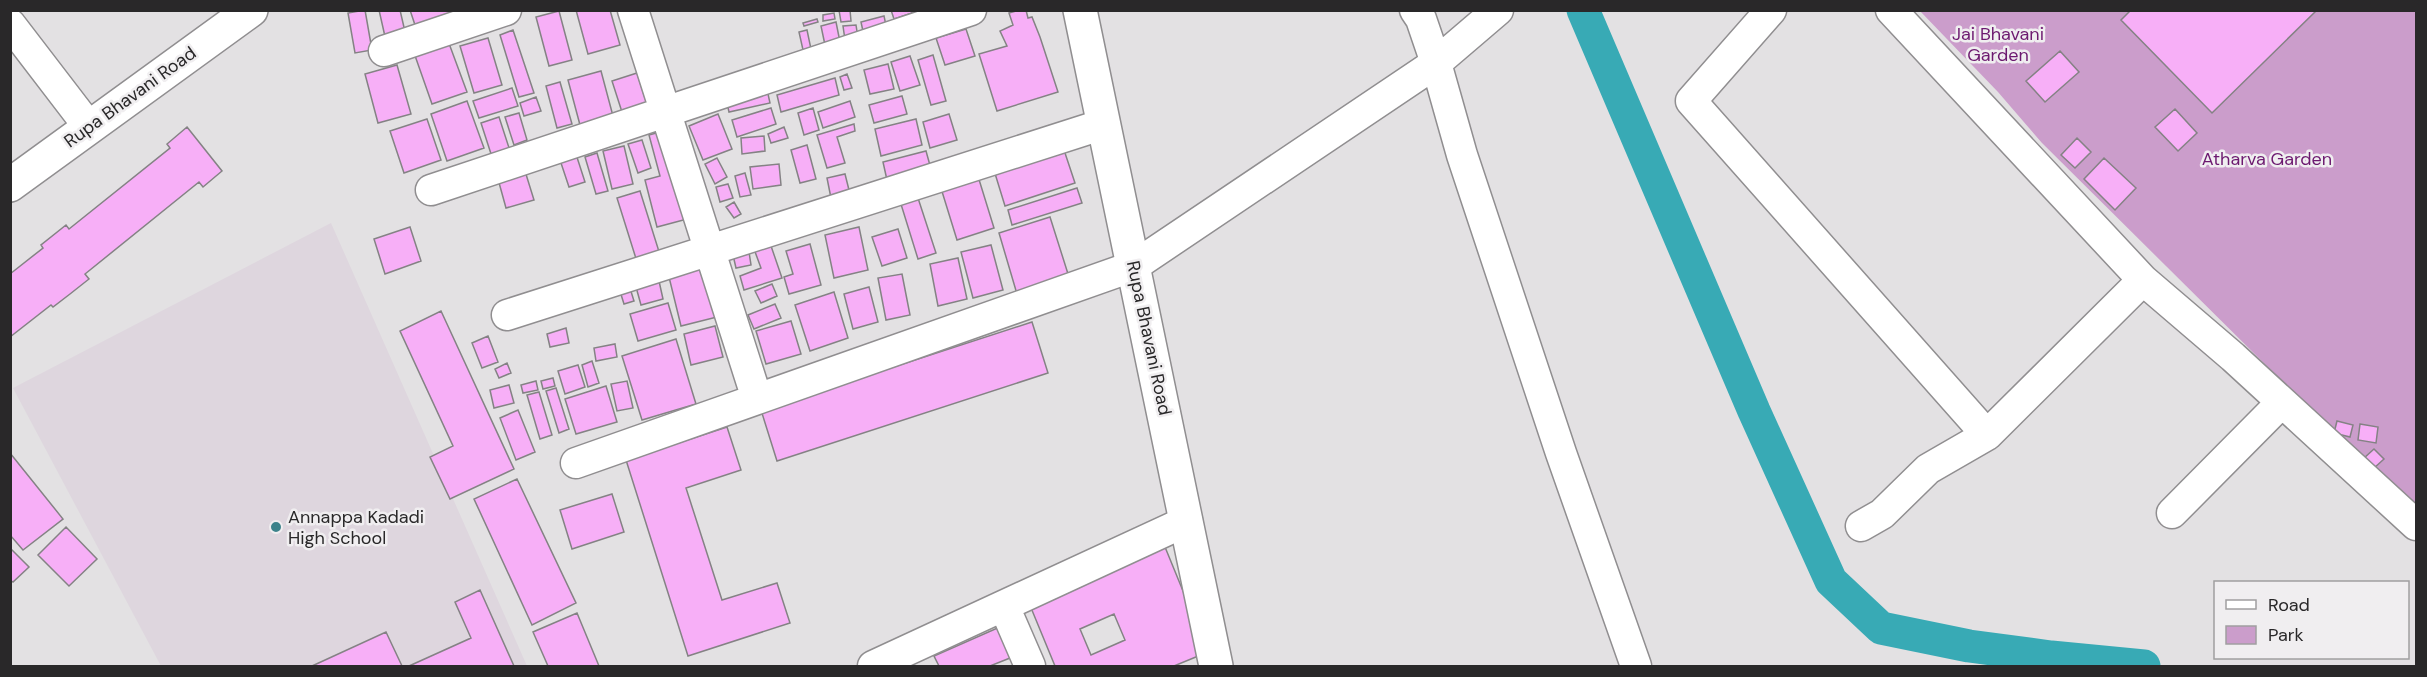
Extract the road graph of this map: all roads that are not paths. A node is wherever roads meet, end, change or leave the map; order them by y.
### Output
1 (251, 10) edge
2 (633, 10) edge
3 (971, 10) edge
4 (1080, 10) edge
5 (1415, 10) edge
6 (1498, 10) edge
7 (1771, 10) edge
8 (1891, 10) edge
9 (499, 12) edge
10 (10, 24) edge
11 (384, 51) dead end
12 (1436, 63) junction
13 (666, 112) junction
14 (1104, 124) junction
15 (89, 128) junction
16 (10, 185) edge
17 (431, 190) dead end
18 (709, 250) junction
19 (1134, 266) junction
20 (2143, 280) junction
21 (507, 315) dead end
22 (757, 399) junction
23 (2282, 402) junction
24 (1987, 435) junction
25 (576, 463) dead end
26 (2172, 513) dead end
27 (1187, 521) junction
28 (2416, 525) edge
29 (1861, 526) dead end
30 (1004, 606) junction
31 (873, 666) edge
32 (1030, 666) edge
33 (1216, 666) edge
34 (1636, 666) edge

1 - 15 street, Rupa Bhavani Road
2 - 13 street
3 - 13 street
4 - 14 street, Rupa Bhavani Road
5 - 12 street
6 - 12 street
7 - 24 street
8 - 20 street
9 - 11 street
10 - 15 street
12 - 19 street
12 - 34 street
13 - 17 street
13 - 18 street
14 - 18 street
14 - 19 street, Rupa Bhavani Road
15 - 16 street, Rupa Bhavani Road
18 - 21 street
18 - 22 street
19 - 22 street
19 - 27 street, Rupa Bhavani Road
20 - 23 street
20 - 24 street
22 - 25 street
23 - 26 street
23 - 28 street
24 - 29 street
27 - 30 street
27 - 33 street, Rupa Bhavani Road
30 - 31 street
30 - 32 street

